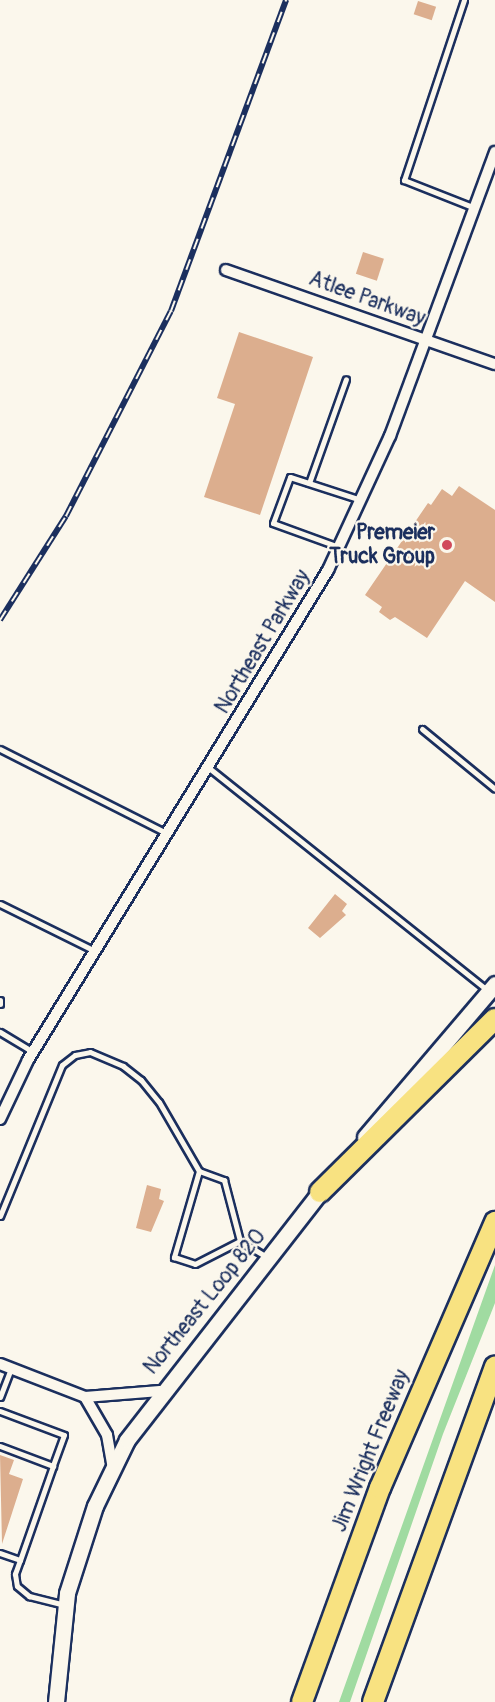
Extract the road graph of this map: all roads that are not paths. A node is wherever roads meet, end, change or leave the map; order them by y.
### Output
1 (464, 0) edge
2 (495, 152) edge
3 (475, 208) junction
4 (226, 270) dead end
5 (425, 340) junction
6 (495, 364) edge
7 (346, 379) dead end
8 (309, 483) junction
9 (361, 500) junction
10 (339, 547) junction
11 (422, 729) dead end
12 (0, 749) edge
13 (209, 768) junction
14 (495, 789) edge
15 (168, 834) junction
16 (0, 904) edge
17 (95, 951) junction
18 (492, 987) edge
19 (0, 1000) edge
20 (0, 1004) edge
21 (495, 1019) edge
22 (0, 1032) edge
23 (33, 1052) junction
24 (0, 1119) edge
25 (199, 1171) junction
26 (320, 1192) junction
27 (0, 1216) edge
28 (495, 1222) edge
29 (240, 1241) junction
30 (267, 1257) junction
31 (5, 1366) edge
32 (495, 1367) edge
33 (160, 1391) junction
34 (0, 1397) edge
35 (85, 1398) junction
36 (0, 1411) edge
37 (0, 1446) edge
38 (53, 1466) junction
39 (113, 1469) junction
40 (0, 1553) edge
41 (20, 1560) junction
42 (66, 1605) junction
43 (396, 1637) junction
44 (303, 1700) edge
45 (56, 1702) edge
46 (373, 1702) edge
47 (384, 1702) edge

1 - 3 lane
2 - 3 street, Northeast Parkway
3 - 5 street, Northeast Parkway
4 - 5 street, Atlee Parkway
5 - 6 street, Atlee Parkway
5 - 9 street, Northeast Parkway
7 - 8 lane
8 - 9 lane
8 - 10 lane
9 - 10 street, Northeast Parkway
10 - 13 street, Northeast Parkway
11 - 14 lane
12 - 15 lane
13 - 15 street, Northeast Parkway
13 - 18 lane
15 - 17 street, Northeast Parkway
16 - 17 lane
17 - 23 street, Northeast Parkway
18 - 26 main road, Northeast Loop 820
19 - 20 lane
21 - 26 highway
22 - 23 lane
23 - 24 street, Northeast Parkway
25 - 27 lane
25 - 29 lane
25 - 29 lane
26 - 30 main road, Northeast Loop 820
28 - 44 highway, Jim Wright Freeway
29 - 30 lane
30 - 33 main road, Northeast Loop 820
31 - 34 lane
31 - 35 street
32 - 43 highway
33 - 35 street
33 - 39 main road, Northeast Loop 820
35 - 39 street
36 - 38 lane
37 - 38 lane
38 - 41 lane
39 - 42 main road, Northeast Loop 820
40 - 41 lane
41 - 42 lane
42 - 45 main road, Northeast Loop 820
43 - 46 highway
43 - 47 highway

